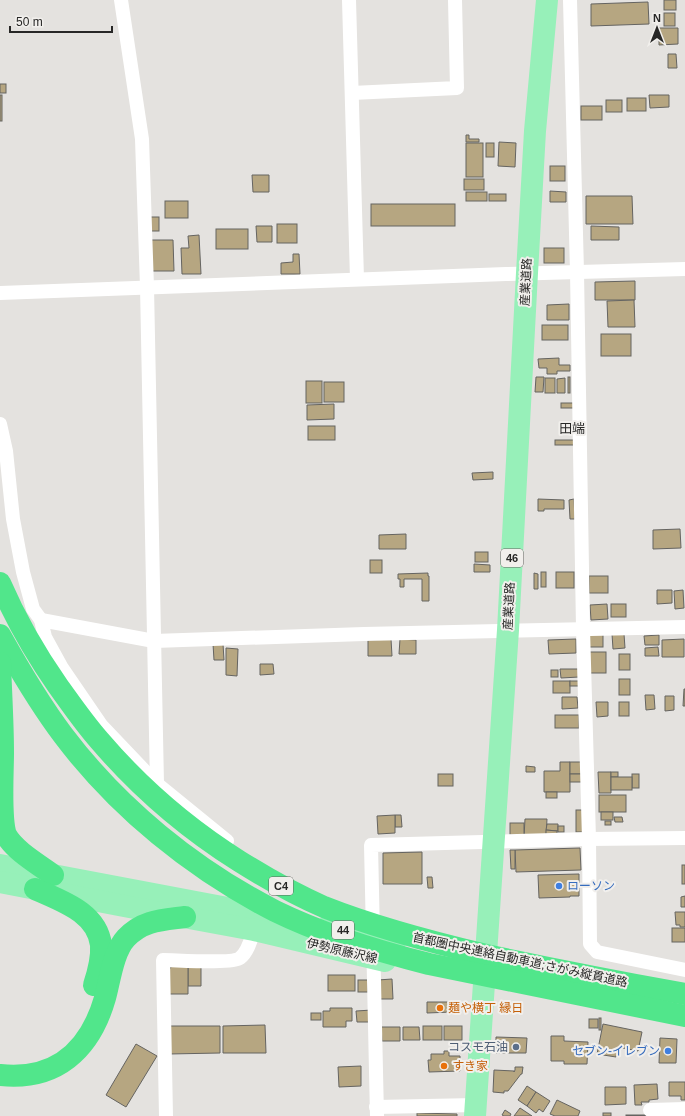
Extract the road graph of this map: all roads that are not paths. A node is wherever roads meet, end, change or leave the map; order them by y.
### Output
1 (121, 0) edge
2 (349, 0) edge
3 (455, 0) edge
4 (547, 0) edge
5 (570, 0) edge
6 (352, 93) junction
7 (685, 269) edge
8 (577, 272) junction
9 (527, 273) junction
10 (357, 279) junction
11 (147, 287) junction
12 (0, 293) edge
13 (0, 424) edge
14 (0, 583) edge
15 (41, 620) junction
16 (685, 626) edge
17 (583, 628) junction
18 (508, 630) junction
19 (0, 635) edge
20 (154, 641) junction
21 (0, 663) edge
22 (157, 784) junction
23 (685, 838) edge
24 (589, 839) junction
25 (494, 842) junction
26 (0, 865) edge
27 (53, 875) junction
28 (0, 882) edge
29 (35, 889) junction
30 (185, 917) junction
31 (262, 923) junction
32 (374, 935) junction
33 (374, 959) junction
34 (659, 965) junction
35 (485, 970) junction
36 (685, 970) edge
37 (655, 994) junction
38 (685, 994) edge
39 (685, 1000) edge
40 (685, 1016) edge
41 (685, 1020) edge
42 (0, 1062) edge
43 (0, 1075) edge
44 (650, 1110) dead end
45 (685, 1110) edge
46 (476, 1111) edge
47 (377, 1112) edge
48 (667, 1113) edge
49 (166, 1116) edge

1 - 11 street
2 - 6 street
3 - 6 street
4 - 9 main road, 産業道路 / 46
5 - 8 street
6 - 10 street
7 - 8 street
8 - 9 street
8 - 17 street
9 - 10 street
9 - 18 main road, 産業道路 / 46
10 - 11 street
11 - 12 street
11 - 20 street
13 - 15 street
14 - 38 highway, 首都圏中央連絡自動車道;さがみ縦貫道路 / C4
15 - 20 street
15 - 22 street
16 - 17 street
17 - 18 street
17 - 24 street
18 - 20 street
18 - 25 main road, 産業道路 / 46
19 - 40 highway, 首都圏中央連絡自動車道;さがみ縦貫道路 / C4
20 - 22 street
21 - 27 highway
22 - 31 street
23 - 24 street
24 - 25 street
24 - 34 street
25 - 32 street
25 - 35 main road, 産業道路 / 46
26 - 27 main road, 伊勢原藤沢線 / 44
27 - 31 main road, 伊勢原藤沢線 / 44
28 - 29 main road, 伊勢原藤沢線 / 44
29 - 30 main road, 伊勢原藤沢線 / 44
29 - 42 highway
30 - 31 main road, 伊勢原藤沢線 / 44
30 - 43 highway
31 - 32 main road, 伊勢原藤沢線 / 44
31 - 33 main road, 伊勢原藤沢線 / 44
31 - 49 street
32 - 33 street
32 - 35 main road, 伊勢原藤沢線 / 44
33 - 35 main road, 伊勢原藤沢線 / 44
33 - 47 street
34 - 36 street
34 - 37 street
35 - 37 main road, 伊勢原藤沢線 / 44
35 - 41 main road, 伊勢原藤沢線 / 44
35 - 46 main road, 産業道路 / 46
37 - 39 main road, 伊勢原藤沢線 / 44
44 - 48 street
45 - 48 street
46 - 47 street

